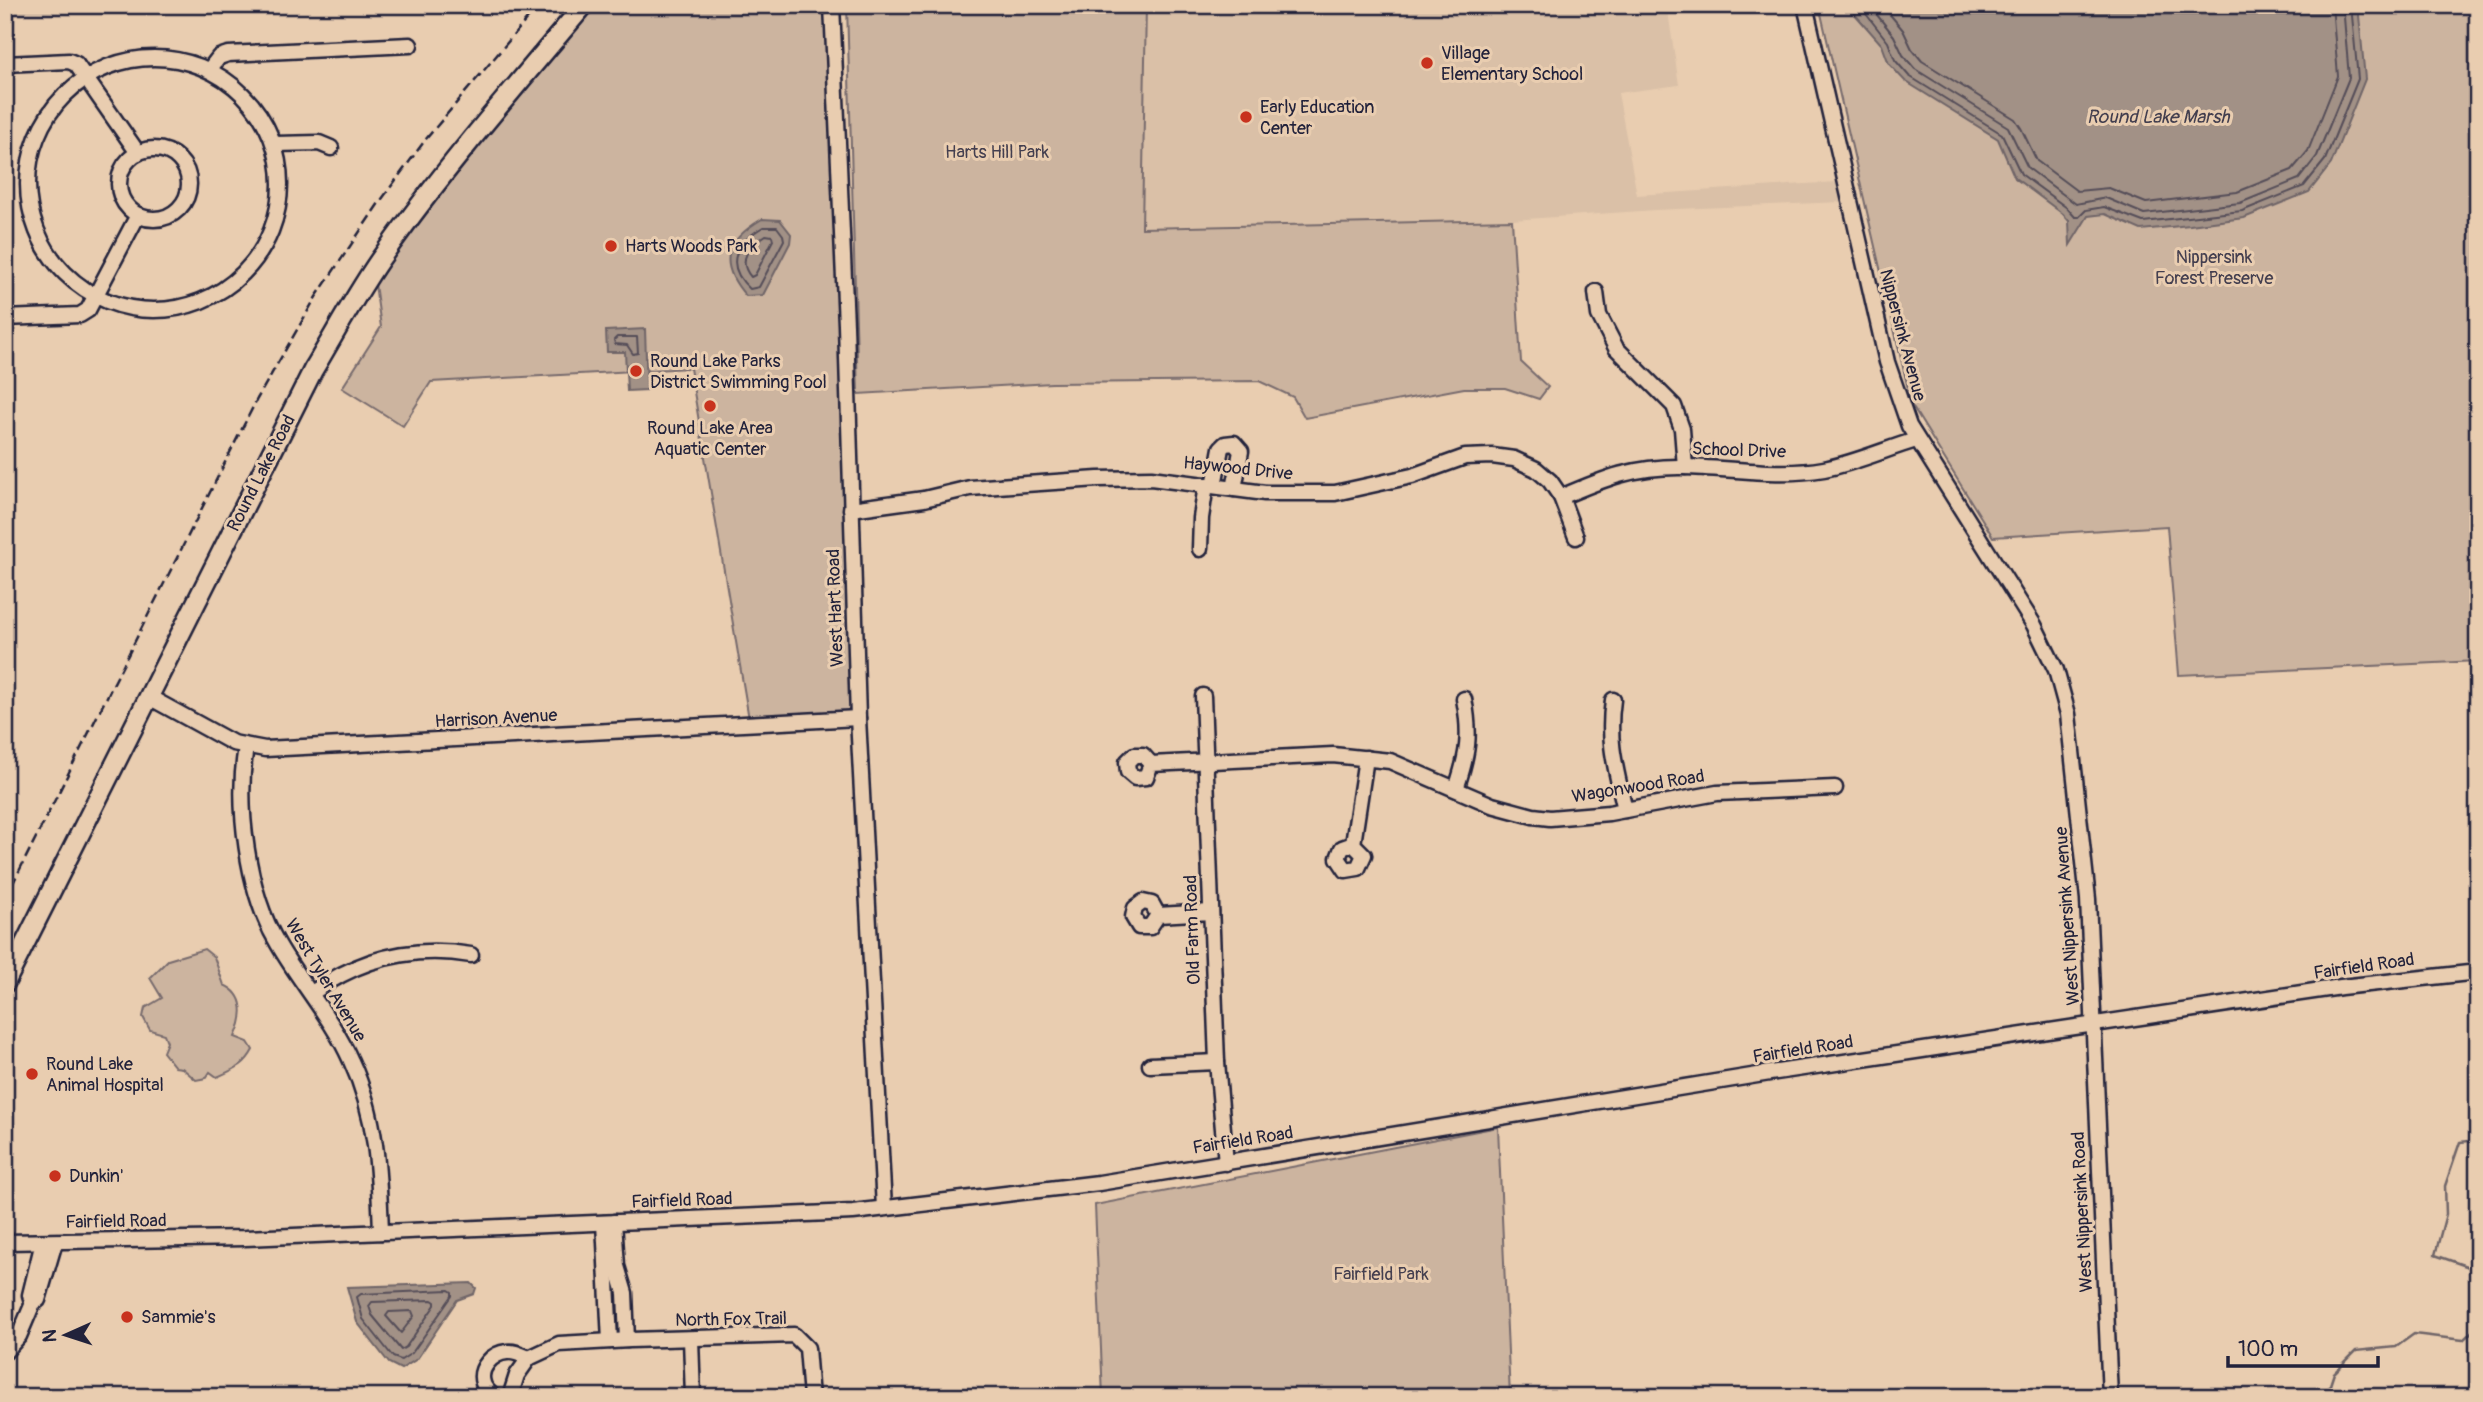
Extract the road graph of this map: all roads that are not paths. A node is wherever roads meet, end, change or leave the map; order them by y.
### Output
1 (584, 5) edge
2 (832, 5) edge
3 (1805, 5) edge
4 (410, 45) dead end
5 (5, 64) edge
6 (209, 70) junction
7 (85, 78) junction
8 (275, 144) junction
9 (331, 148) dead end
10 (138, 153) junction
11 (138, 215) junction
12 (1596, 292) dead end
13 (95, 298) junction
14 (5, 318) edge
15 (1916, 440) junction
16 (1685, 467) junction
17 (1210, 486) junction
18 (1234, 489) junction
19 (1560, 497) junction
20 (851, 509) junction
21 (1576, 537) dead end
22 (1200, 549) dead end
23 (149, 696) junction
24 (1203, 696) dead end
25 (1464, 699) dead end
26 (1613, 699) dead end
27 (858, 719) junction
28 (246, 747) junction
29 (1366, 758) junction
30 (1205, 761) junction
31 (1151, 764) dead end
32 (1835, 788) dead end
33 (1456, 789) junction
34 (2079, 806) joint
35 (1625, 810) junction
36 (1353, 844) dead end
37 (1211, 912) junction
38 (1158, 915) dead end
39 (471, 955) dead end
40 (2478, 972) edge
41 (5, 984) edge
42 (312, 993) junction
43 (2094, 1025) junction
44 (1217, 1062) junction
45 (1150, 1065) dead end
46 (1226, 1163) junction
47 (884, 1208) junction
48 (609, 1222) junction
49 (382, 1232) junction
50 (5, 1242) edge
51 (49, 1242) junction
52 (691, 1339) junction
53 (626, 1340) junction
54 (607, 1341) junction
55 (5, 1352) edge
56 (529, 1358) junction
57 (493, 1397) edge
58 (510, 1397) edge
59 (693, 1397) edge
60 (811, 1397) edge
61 (2110, 1397) edge

1 - 23 main road, Round Lake Road
2 - 20 street, West Hart Road
3 - 15 street, Nippersink Avenue
4 - 6 street
5 - 7 street
6 - 7 street
6 - 8 street
7 - 10 street
7 - 13 street
8 - 9 street
8 - 13 street
10 - 11 street
10 - 11 street
11 - 13 street
12 - 16 street
13 - 14 street
15 - 16 street, School Drive
15 - 34 street, Nippersink Avenue
16 - 19 street, School Drive
17 - 18 street, Haywood Drive
17 - 18 street
17 - 20 street, Haywood Drive
17 - 22 street
18 - 19 street, Haywood Drive
19 - 21 street, Haywood Drive
20 - 27 street, West Hart Road
23 - 28 street, Harrison Avenue
23 - 41 main road, Round Lake Road
24 - 30 street, Old Farm Road
25 - 33 street
26 - 35 street
27 - 28 street, Harrison Avenue
27 - 47 street, West Hart Road
28 - 42 street, West Tyler Avenue
29 - 30 street, Wagonwood Road
29 - 33 street, Wagonwood Road
29 - 36 street
30 - 31 street, Wagonwood Road
30 - 37 street, Old Farm Road
32 - 35 street, Wagonwood Road
33 - 35 street, Wagonwood Road
34 - 43 street, West Nippersink Avenue
37 - 38 street
37 - 44 street, Old Farm Road
39 - 42 street
40 - 43 street, Fairfield Road
42 - 49 street, West Tyler Avenue
43 - 46 street, Fairfield Road
43 - 61 street, West Nippersink Road
44 - 45 street
44 - 46 street, Old Farm Road
46 - 47 street, Fairfield Road
47 - 48 street, Fairfield Road
48 - 49 street, Fairfield Road
48 - 53 street
48 - 54 street
49 - 51 street, Fairfield Road
50 - 51 street, Fairfield Road
51 - 55 street
52 - 53 street, North Fox Trail
52 - 59 street
52 - 60 street, North Fox Trail
53 - 54 street, North Fox Trail
54 - 56 street, North Fox Trail
56 - 57 street
56 - 58 street

